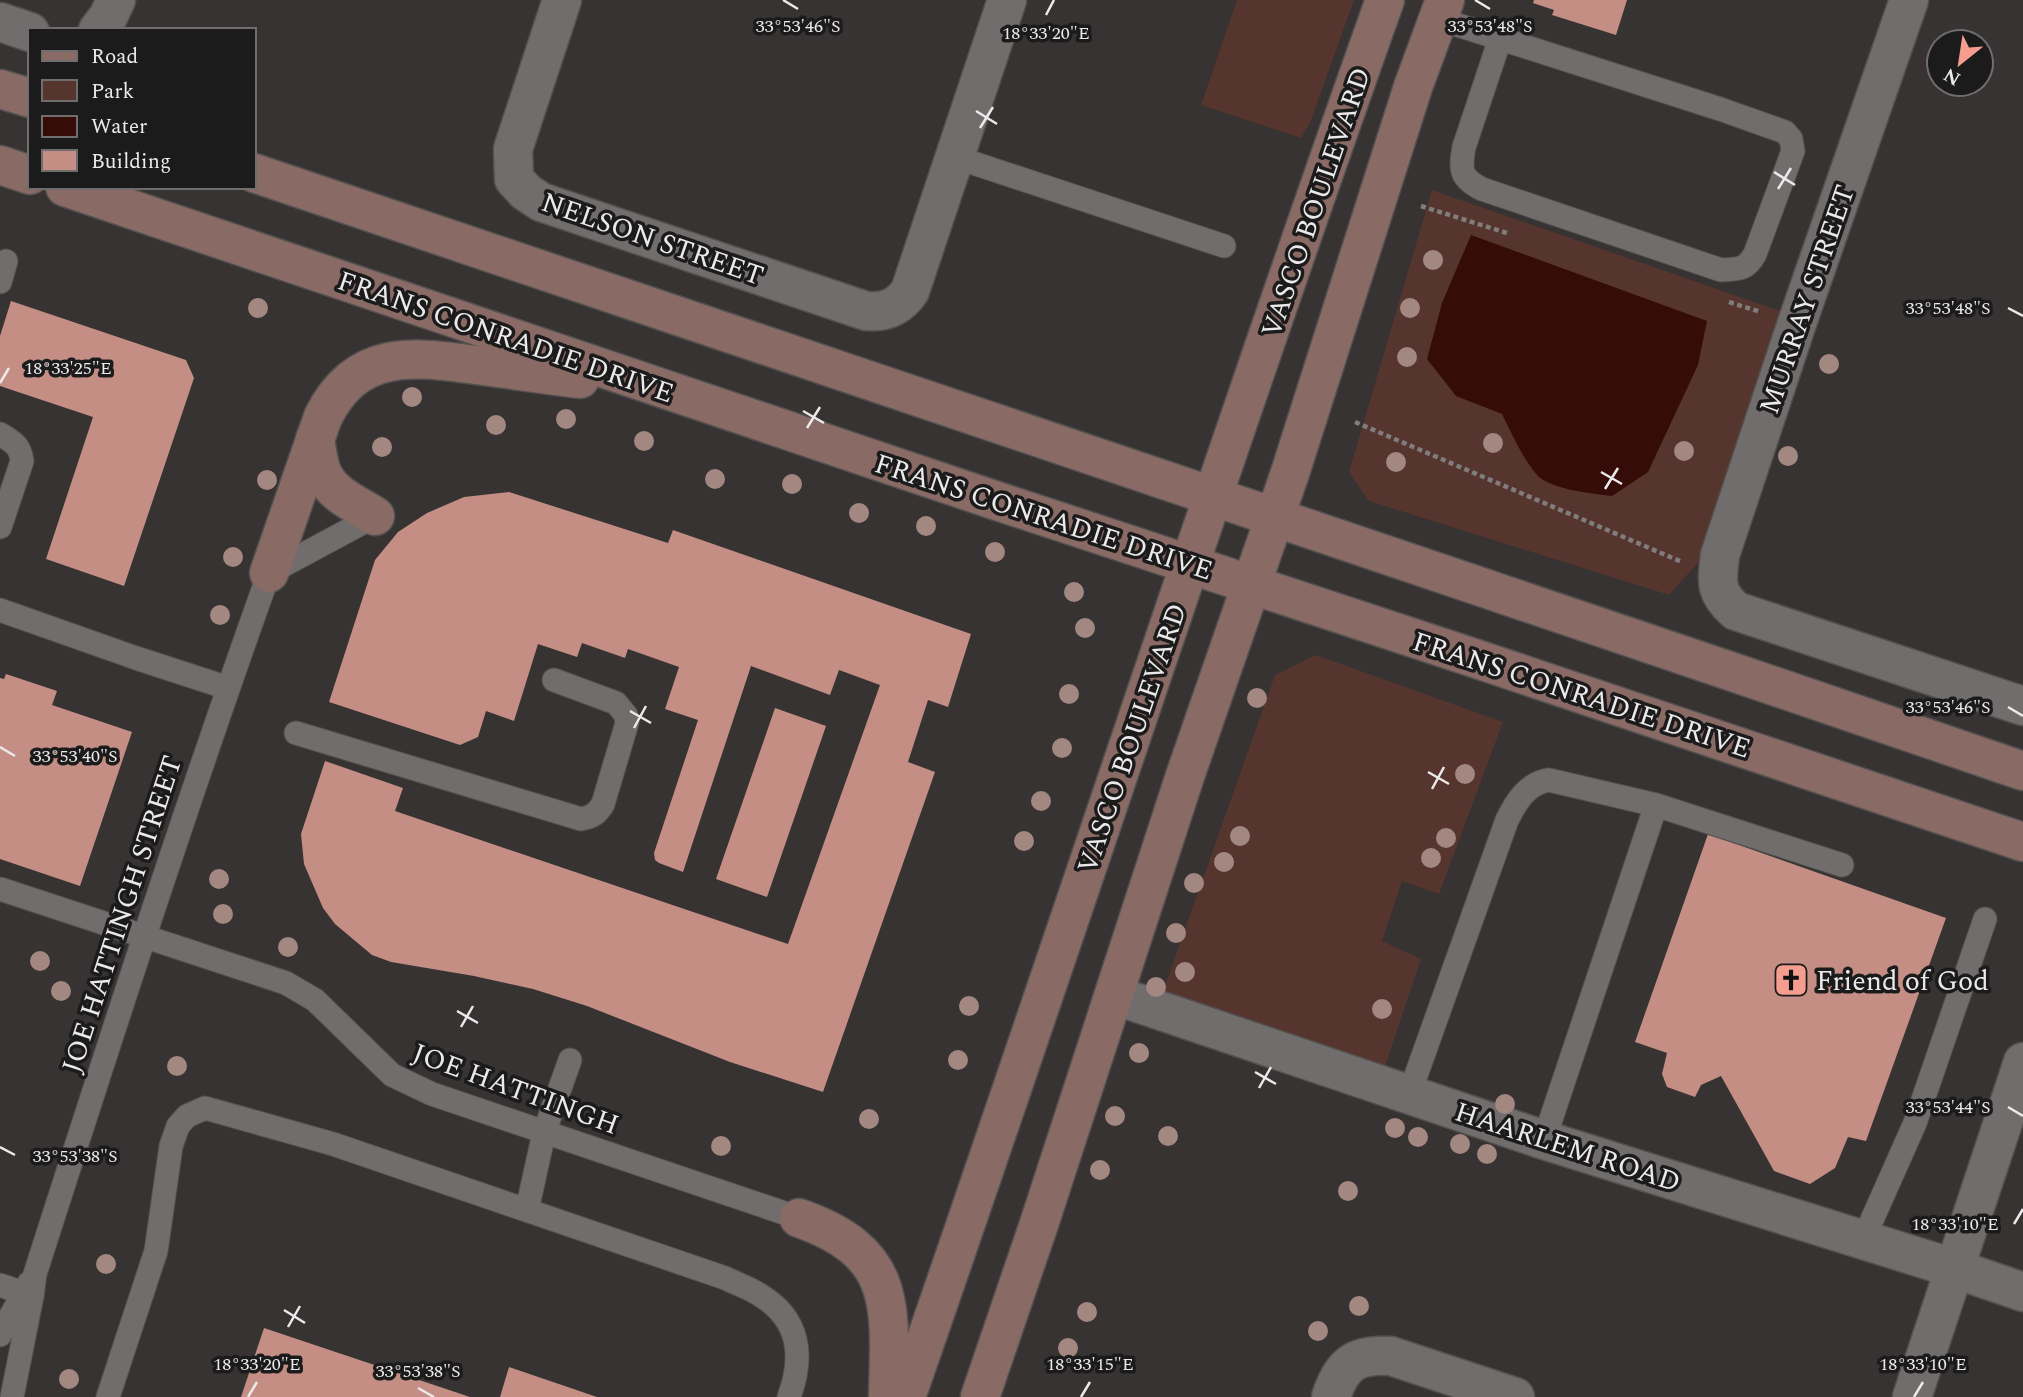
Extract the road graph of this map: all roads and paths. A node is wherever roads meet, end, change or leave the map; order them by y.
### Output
1 (116, 0) edge
2 (562, 0) edge
3 (1007, 0) edge
4 (1385, 0) edge
5 (1909, 0) edge
6 (1442, 9) edge
7 (0, 22) edge
8 (100, 28) edge
9 (28, 31) edge
10 (1500, 39) junction
11 (0, 89) edge
12 (28, 97) edge
13 (955, 157) junction
14 (0, 165) edge
15 (28, 174) edge
16 (256, 174) edge
17 (71, 189) edge
18 (1224, 246) dead end
19 (668, 391) junction
20 (1355, 422) dead end
21 (0, 434) edge
22 (315, 439) junction
23 (1213, 495) junction
24 (375, 516) joint
25 (1275, 517) junction
26 (0, 527) edge
27 (1190, 564) junction
28 (270, 573) junction
29 (1251, 585) junction
30 (1721, 589) junction
31 (0, 610) edge
32 (554, 680) dead end
33 (228, 688) junction
34 (2023, 706) edge
35 (296, 733) dead end
36 (2023, 771) edge
37 (1657, 805) junction
38 (2023, 842) edge
39 (1842, 865) dead end
40 (0, 888) edge
41 (1985, 919) dead end
42 (143, 937) junction
43 (1114, 995) junction
44 (570, 1060) dead end
45 (2023, 1062) edge
46 (1409, 1095) junction
47 (544, 1133) junction
48 (1544, 1140) junction
49 (527, 1210) junction
50 (799, 1218) joint
51 (1864, 1240) junction
52 (1953, 1268) junction
53 (0, 1284) edge
54 (30, 1288) junction
55 (2023, 1292) edge
56 (0, 1335) edge
57 (12, 1397) edge
58 (108, 1397) edge
59 (789, 1397) edge
60 (888, 1397) edge
61 (906, 1397) edge
62 (980, 1397) edge
63 (1331, 1397) edge
64 (1514, 1397) edge
65 (1912, 1397) edge

1 - 8 street
2 - 13 street, NELSON STREET
3 - 13 street
4 - 23 main road, VASCO BOULEVARD
5 - 30 street, MURRAY STREET
6 - 10 lane
6 - 25 main road, VASCO BOULEVARD
7 - 9 street
10 - 10 lane
11 - 12 main road
13 - 18 lane
14 - 15 main road
16 - 23 main road
17 - 19 main road, FRANS CONRADIE DRIVE
19 - 22 main road
19 - 27 main road, FRANS CONRADIE DRIVE
20 - 30 path
21 - 26 lane
22 - 24 main road
22 - 28 main road
23 - 25 main road
23 - 27 main road, VASCO BOULEVARD
24 - 28 lane
25 - 29 main road, VASCO BOULEVARD
25 - 36 main road
27 - 29 main road, FRANS CONRADIE DRIVE
27 - 61 main road, VASCO BOULEVARD
28 - 33 lane, JOE HATTINGH STREET
29 - 38 main road, FRANS CONRADIE DRIVE
29 - 43 main road, VASCO BOULEVARD
30 - 34 street
31 - 33 lane
32 - 35 lane
33 - 42 lane, JOE HATTINGH STREET
37 - 39 lane
37 - 46 lane
37 - 48 lane
40 - 42 lane, JOE HATTINGH
41 - 51 lane
42 - 47 lane, JOE HATTINGH
42 - 54 lane, JOE HATTINGH STREET
43 - 46 street, HAARLEM ROAD
43 - 62 main road, VASCO BOULEVARD
44 - 47 lane
45 - 52 street
46 - 48 street, HAARLEM ROAD
47 - 49 lane
47 - 50 lane, JOE HATTINGH
48 - 51 street, HAARLEM ROAD
49 - 58 lane
49 - 59 lane
50 - 60 main road
51 - 52 street, HAARLEM ROAD
52 - 55 street, HAARLEM ROAD
52 - 65 street
53 - 54 lane
54 - 56 lane, JOE HATTINGH STREET
54 - 57 lane, JOE HATTINGH STREET
63 - 64 street

